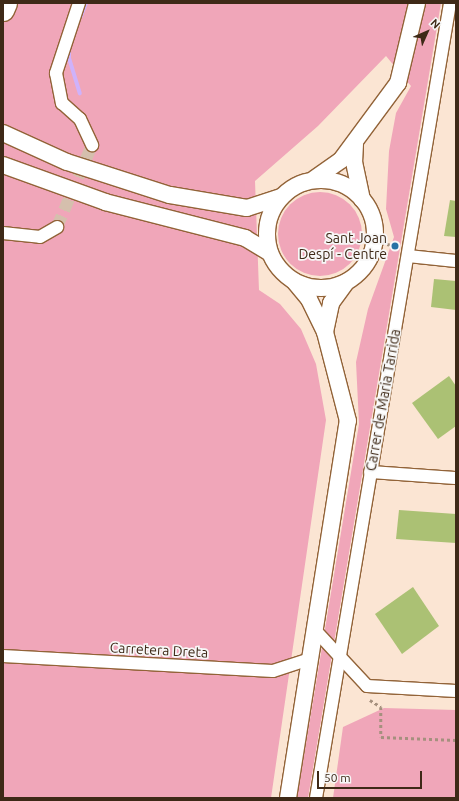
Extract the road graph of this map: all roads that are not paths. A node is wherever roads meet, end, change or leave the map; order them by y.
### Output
1 (6, 3) edge
2 (79, 3) edge
3 (417, 3) edge
4 (450, 3) edge
5 (3, 10) edge
6 (451, 29) edge
7 (3, 133) edge
8 (355, 144) junction
9 (92, 145) dead end
10 (3, 165) edge
11 (312, 180) junction
12 (281, 196) junction
13 (363, 199) junction
14 (57, 227) tunnel mouth
15 (3, 233) edge
16 (409, 252) junction
17 (270, 253) junction
18 (456, 261) edge
19 (294, 281) junction
20 (346, 282) junction
21 (325, 332) junction
22 (370, 472) junction
23 (456, 478) edge
24 (315, 630) junction
25 (3, 656) edge
26 (339, 657) junction
27 (310, 659) junction
28 (456, 691) edge
29 (288, 798) edge
30 (316, 798) edge

1 - 5 highway
2 - 9 street
3 - 8 main road
4 - 6 street, Carrer de Maria Tarrida
6 - 16 street, Carrer de Maria Tarrida
7 - 12 main road
8 - 11 main road
8 - 13 main road
10 - 17 main road
11 - 12 main road
11 - 13 main road
12 - 17 main road
13 - 20 main road
14 - 15 street
16 - 18 street
16 - 22 street, Carrer de Maria Tarrida
17 - 19 main road
19 - 20 main road
19 - 21 main road, Carrer de Maria Tarrida
20 - 21 main road, Carrer de Maria Tarrida
21 - 24 main road, Carrer de Maria Tarrida
22 - 23 street
22 - 26 street, Carrer de Maria Tarrida
24 - 26 street
24 - 27 main road, Carrer de Maria Tarrida
25 - 27 street, Carretera Dreta
26 - 28 street
26 - 30 street, Carrer de Maria Tarrida
27 - 29 main road, Carrer de Maria Tarrida

